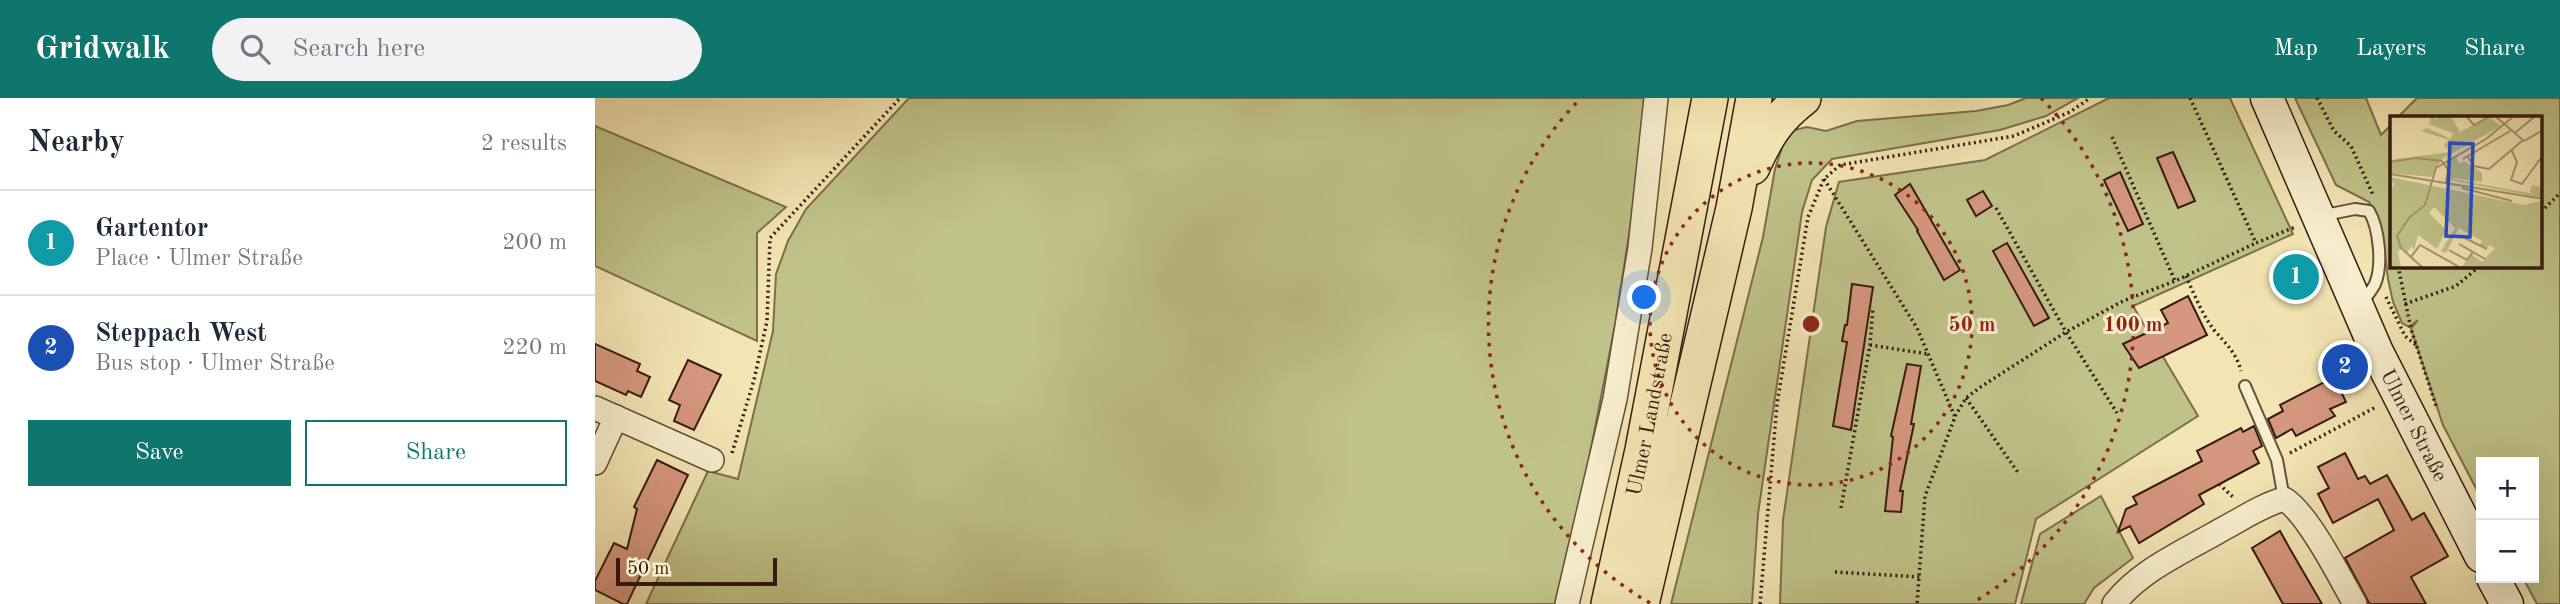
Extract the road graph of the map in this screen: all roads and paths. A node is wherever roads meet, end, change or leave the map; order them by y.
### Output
1 (900, 98) edge
2 (1656, 98) edge
3 (1710, 98) edge
4 (1754, 98) edge
5 (1803, 98) edge
6 (2090, 98) edge
7 (2190, 98) edge
8 (2267, 98) edge
9 (2317, 98) edge
10 (2112, 137) dead end
11 (1824, 179) junction
12 (2560, 193) edge
13 (2373, 196) dead end
14 (1734, 208) junction
15 (1996, 208) dead end
16 (2543, 210) edge
17 (2318, 217) junction
18 (2256, 243) junction
19 (2398, 268) edge
20 (2478, 268) edge
21 (2186, 276) junction
22 (2175, 281) junction
23 (2405, 304) junction
24 (1874, 307) dead end
25 (2359, 308) junction
26 (2066, 332) junction
27 (1870, 345) junction
28 (1928, 354) junction
29 (2428, 381) junction
30 (2245, 386) joint
31 (2399, 395) junction
32 (1966, 398) junction
33 (595, 408) edge
34 (2117, 413) dead end
35 (2439, 414) dead end
36 (1955, 417) junction
37 (616, 418) junction
38 (712, 460) joint
39 (2277, 460) junction
40 (595, 463) edge
41 (2019, 474) dead end
42 (2284, 499) junction
43 (1841, 508) dead end
44 (2476, 546) edge
45 (1835, 572) dead end
46 (1920, 578) junction
47 (2496, 583) edge
48 (1567, 604) edge
49 (1609, 604) edge
50 (1641, 604) edge
51 (1760, 604) edge
52 (1917, 604) edge
53 (2114, 604) edge
54 (2355, 604) edge
55 (2507, 604) edge

1 - 38 path
2 - 48 street
3 - 49 main road, Ulmer Landstraße
4 - 14 main road, Ulmer Landstraße
5 - 14 main road
6 - 11 path
7 - 18 path
8 - 17 street, Ulmer Straße
9 - 13 path
10 - 22 path
11 - 28 path
11 - 51 path
12 - 16 path
14 - 50 main road, Ulmer Landstraße
15 - 26 path
17 - 18 path
17 - 25 street, Ulmer Straße
17 - 25 lane
18 - 21 path
19 - 23 path
20 - 23 path
21 - 22 path
21 - 30 path
22 - 26 path
23 - 29 path
24 - 27 path
25 - 31 street, Ulmer Straße
26 - 32 path
26 - 34 path
27 - 28 path
27 - 43 path
28 - 36 path
29 - 31 path
29 - 35 path
30 - 39 lane
31 - 39 path
31 - 44 street, Ulmer Straße
32 - 36 path
32 - 41 path
33 - 37 street
36 - 46 path
37 - 38 street
37 - 40 street
39 - 42 lane
42 - 53 street
42 - 54 street
45 - 46 path
46 - 52 path
47 - 55 street

